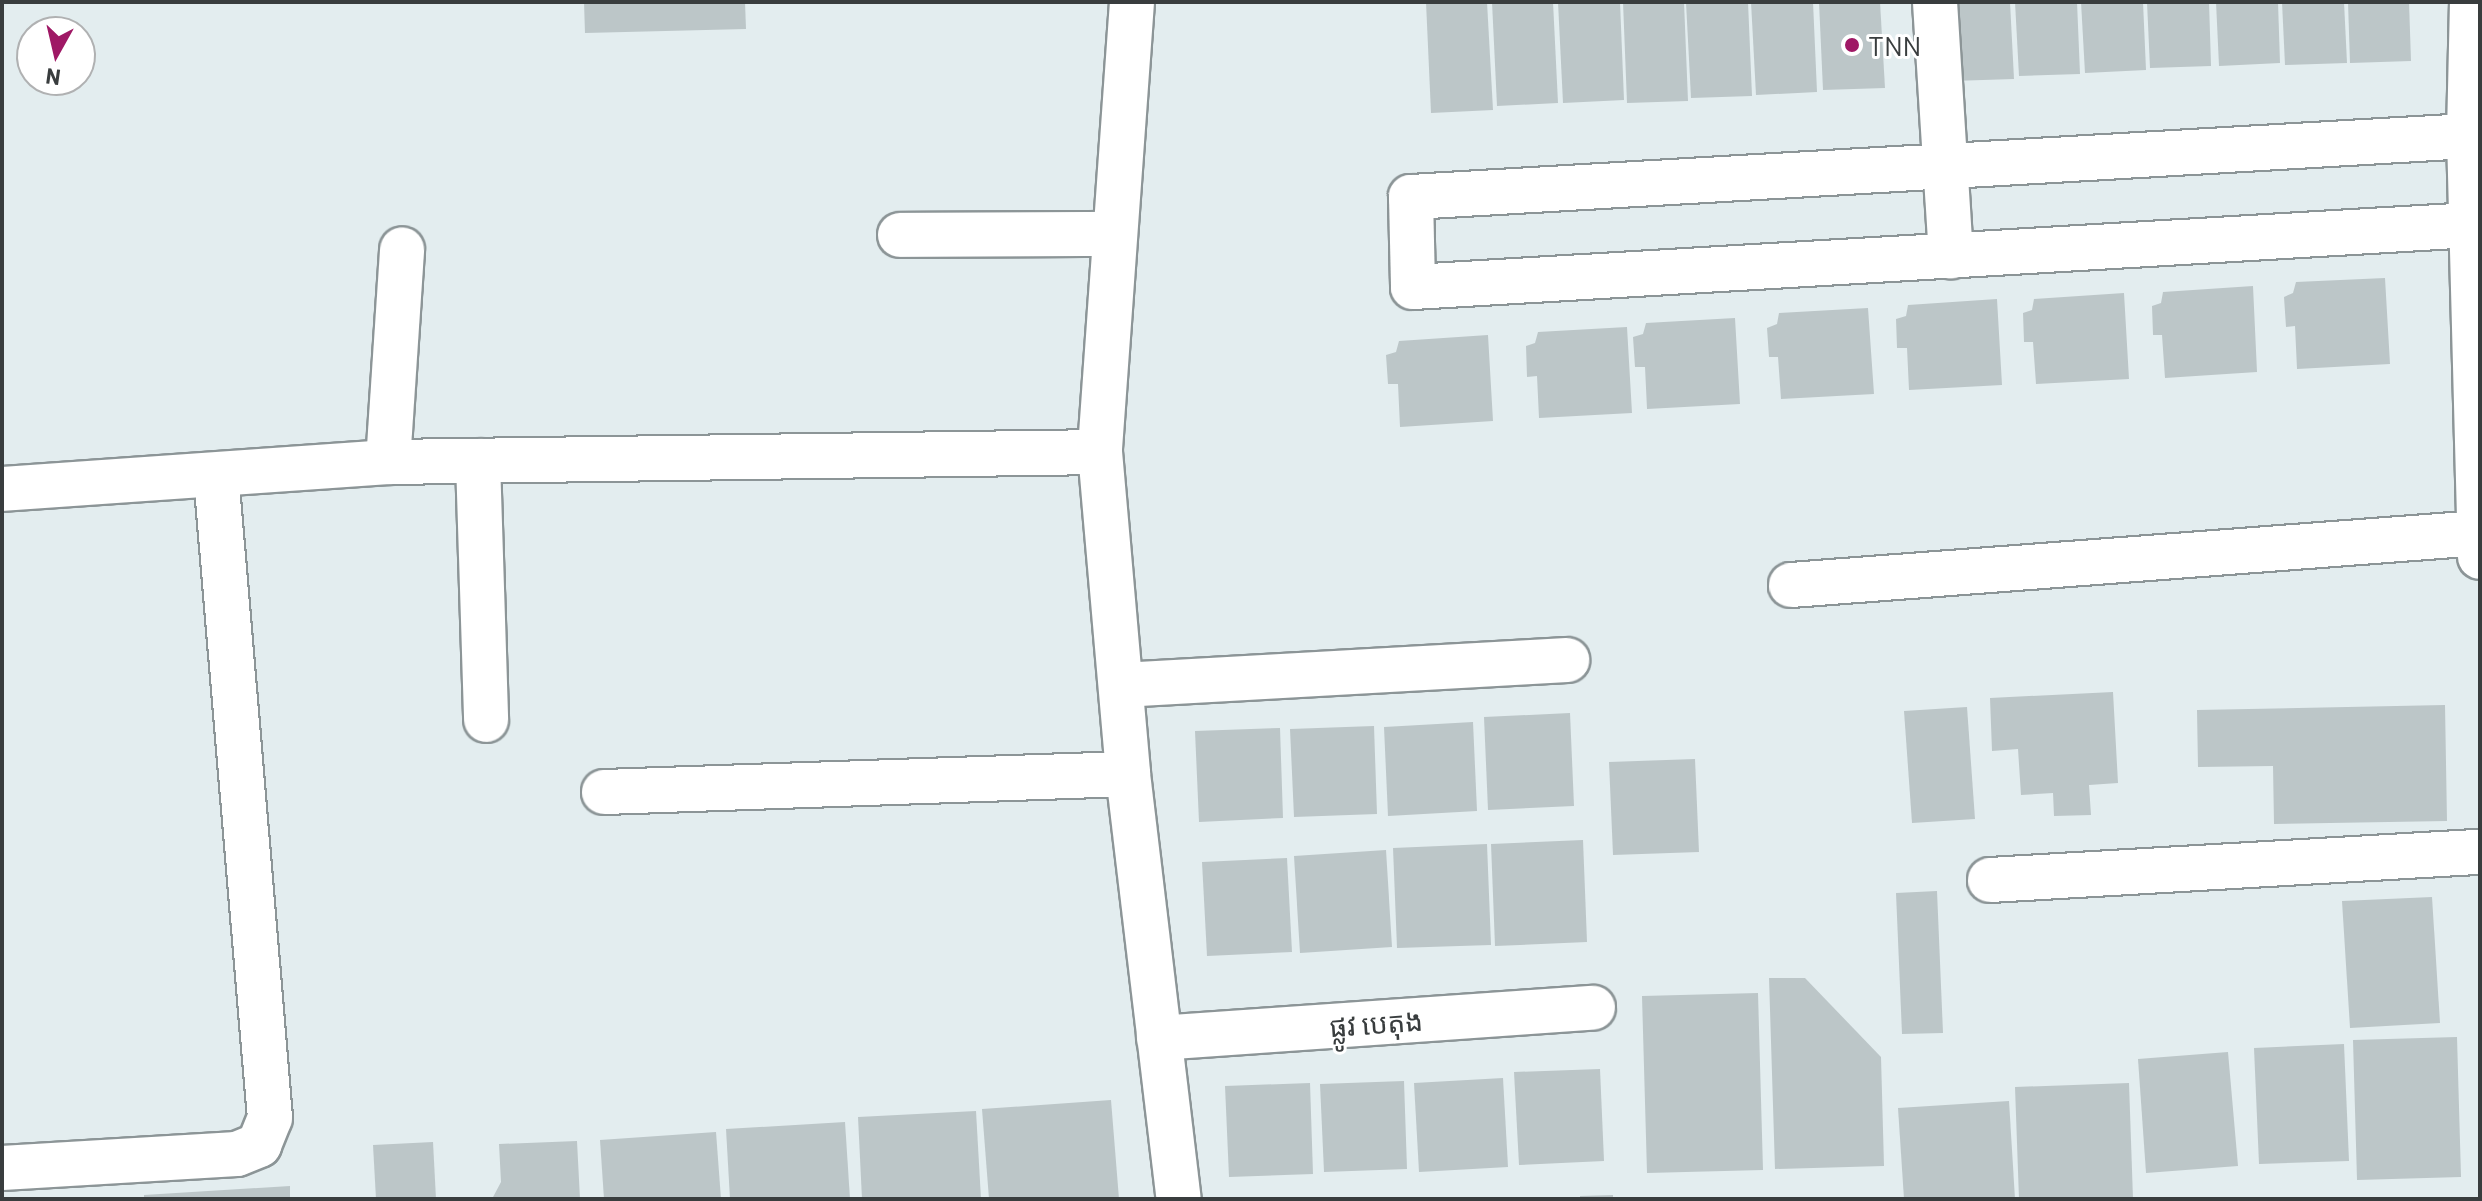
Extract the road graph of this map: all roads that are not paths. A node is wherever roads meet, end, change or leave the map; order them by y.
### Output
1 (1132, 2) edge
2 (1935, 2) edge
3 (2472, 2) edge
4 (2477, 89) edge
5 (2469, 136) junction
6 (1945, 168) junction
7 (2471, 225) junction
8 (1115, 234) junction
9 (900, 235) dead end
10 (402, 249) dead end
11 (1951, 256) junction
12 (2478, 444) edge
13 (1100, 452) junction
14 (478, 461) junction
15 (388, 462) junction
16 (216, 475) junction
17 (2, 489) edge
18 (2479, 533) edge
19 (2480, 557) edge
20 (1791, 585) dead end
21 (1567, 660) dead end
22 (1121, 685) junction
23 (486, 720) dead end
24 (1128, 774) junction
25 (604, 792) dead end
26 (2480, 852) edge
27 (1990, 880) dead end
28 (1593, 1008) dead end
29 (1159, 1038) junction
30 (2, 1168) edge
31 (1179, 1199) edge

1 - 8 street
2 - 6 street
3 - 4 street
4 - 5 street
5 - 6 street
5 - 7 street
6 - 11 street
6 - 11 street
7 - 11 street
7 - 12 street
8 - 9 street
8 - 13 street
10 - 15 street
12 - 18 street
13 - 14 street
13 - 22 street
14 - 15 street
14 - 23 street
15 - 16 street
16 - 17 street
16 - 30 street
18 - 19 street
18 - 20 street
21 - 22 street
22 - 24 street
24 - 25 street
24 - 29 street
26 - 27 street
28 - 29 street, ផ្លូវ បេតុង
29 - 31 street

